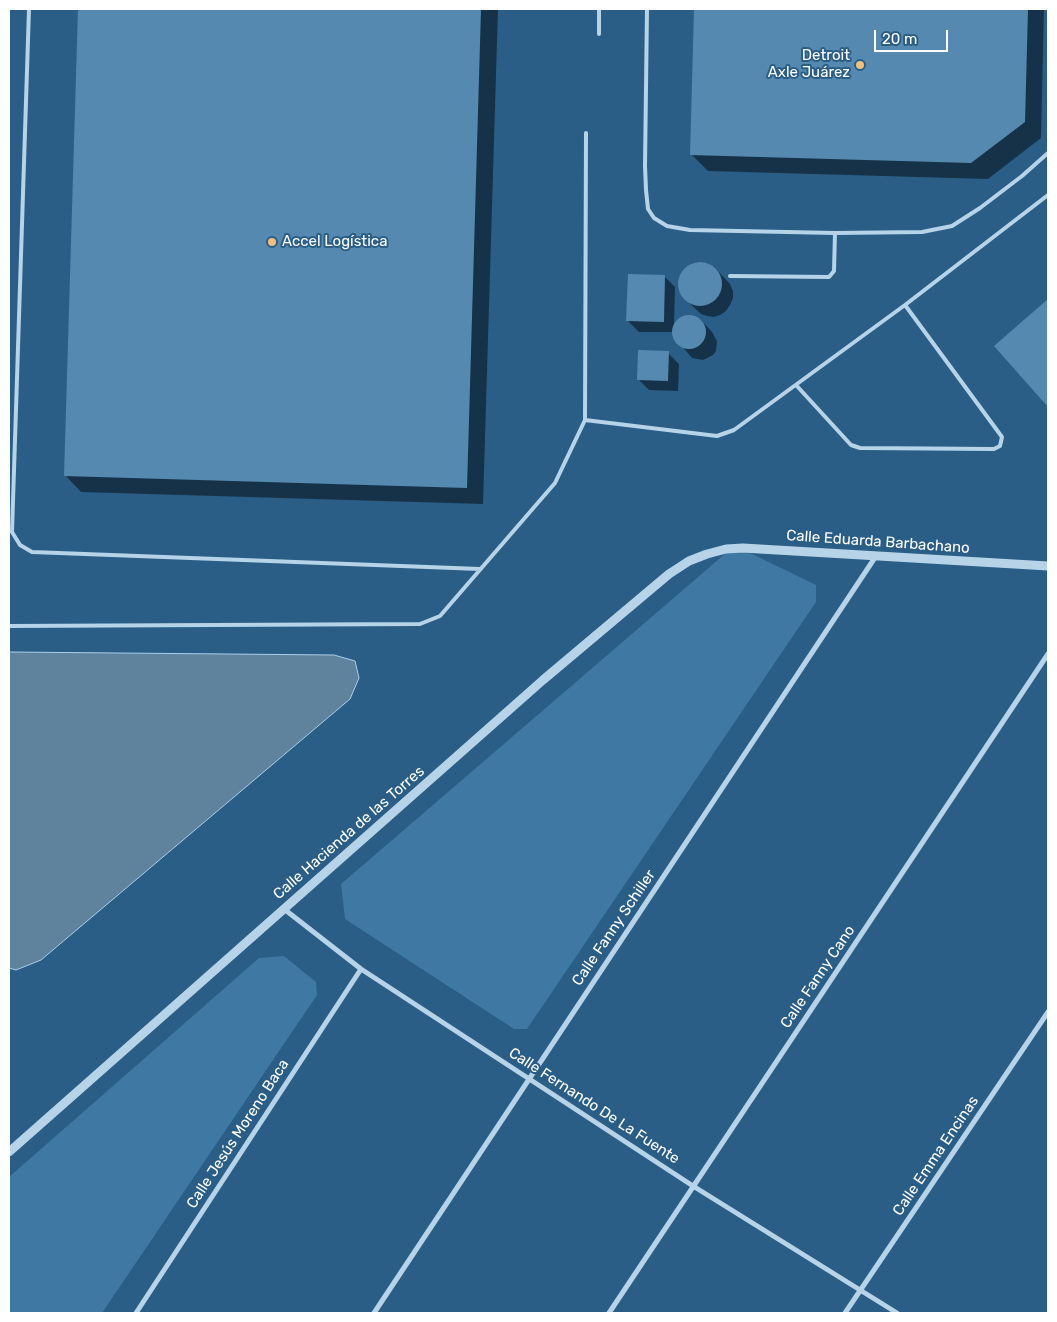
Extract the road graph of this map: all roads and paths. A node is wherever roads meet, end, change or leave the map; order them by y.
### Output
1 (29, 9) edge
2 (599, 9) edge
3 (647, 9) edge
4 (599, 34) dead end
5 (586, 132) dead end
6 (1048, 153) edge
7 (1048, 195) edge
8 (835, 233) junction
9 (730, 276) dead end
10 (905, 305) junction
11 (796, 385) junction
12 (585, 420) junction
13 (707, 554) joint
14 (876, 556) junction
15 (1048, 566) edge
16 (480, 570) junction
17 (9, 626) edge
18 (1048, 654) edge
19 (284, 909) junction
20 (361, 969) junction
21 (1048, 1012) edge
22 (529, 1078) junction
23 (13, 1143) edge
24 (9, 1152) edge
25 (694, 1186) junction
26 (861, 1290) junction
27 (136, 1313) edge
28 (374, 1313) edge
29 (609, 1313) edge
30 (845, 1313) edge
31 (897, 1313) edge

1 - 16 lane
2 - 4 lane
3 - 8 lane
5 - 12 lane
6 - 8 lane
7 - 10 lane
8 - 9 lane
10 - 11 lane
10 - 11 lane
11 - 12 lane
12 - 16 lane
13 - 14 street, Calle Eduarda Barbachano
13 - 19 street, Calle Hacienda de las Torres
14 - 15 street, Calle Eduarda Barbachano
14 - 22 street, Calle Fanny Schiller
16 - 17 lane
18 - 25 street, Calle Fanny Cano
19 - 20 street, Calle Fernando De La Fuente
19 - 23 street, Calle Hacienda de las Torres
20 - 22 street, Calle Fernando De La Fuente
20 - 27 street, Calle Jesús Moreno Baca
21 - 26 street, Calle Emma Encinas
22 - 25 street, Calle Fernando De La Fuente
22 - 28 street, Calle Fanny Schiller
23 - 24 street, Calle Hacienda de las Torres
25 - 26 street, Calle Fernando De La Fuente
25 - 29 street, Calle Fanny Cano
26 - 30 street, Calle Emma Encinas
26 - 31 street, Calle Fernando De La Fuente

